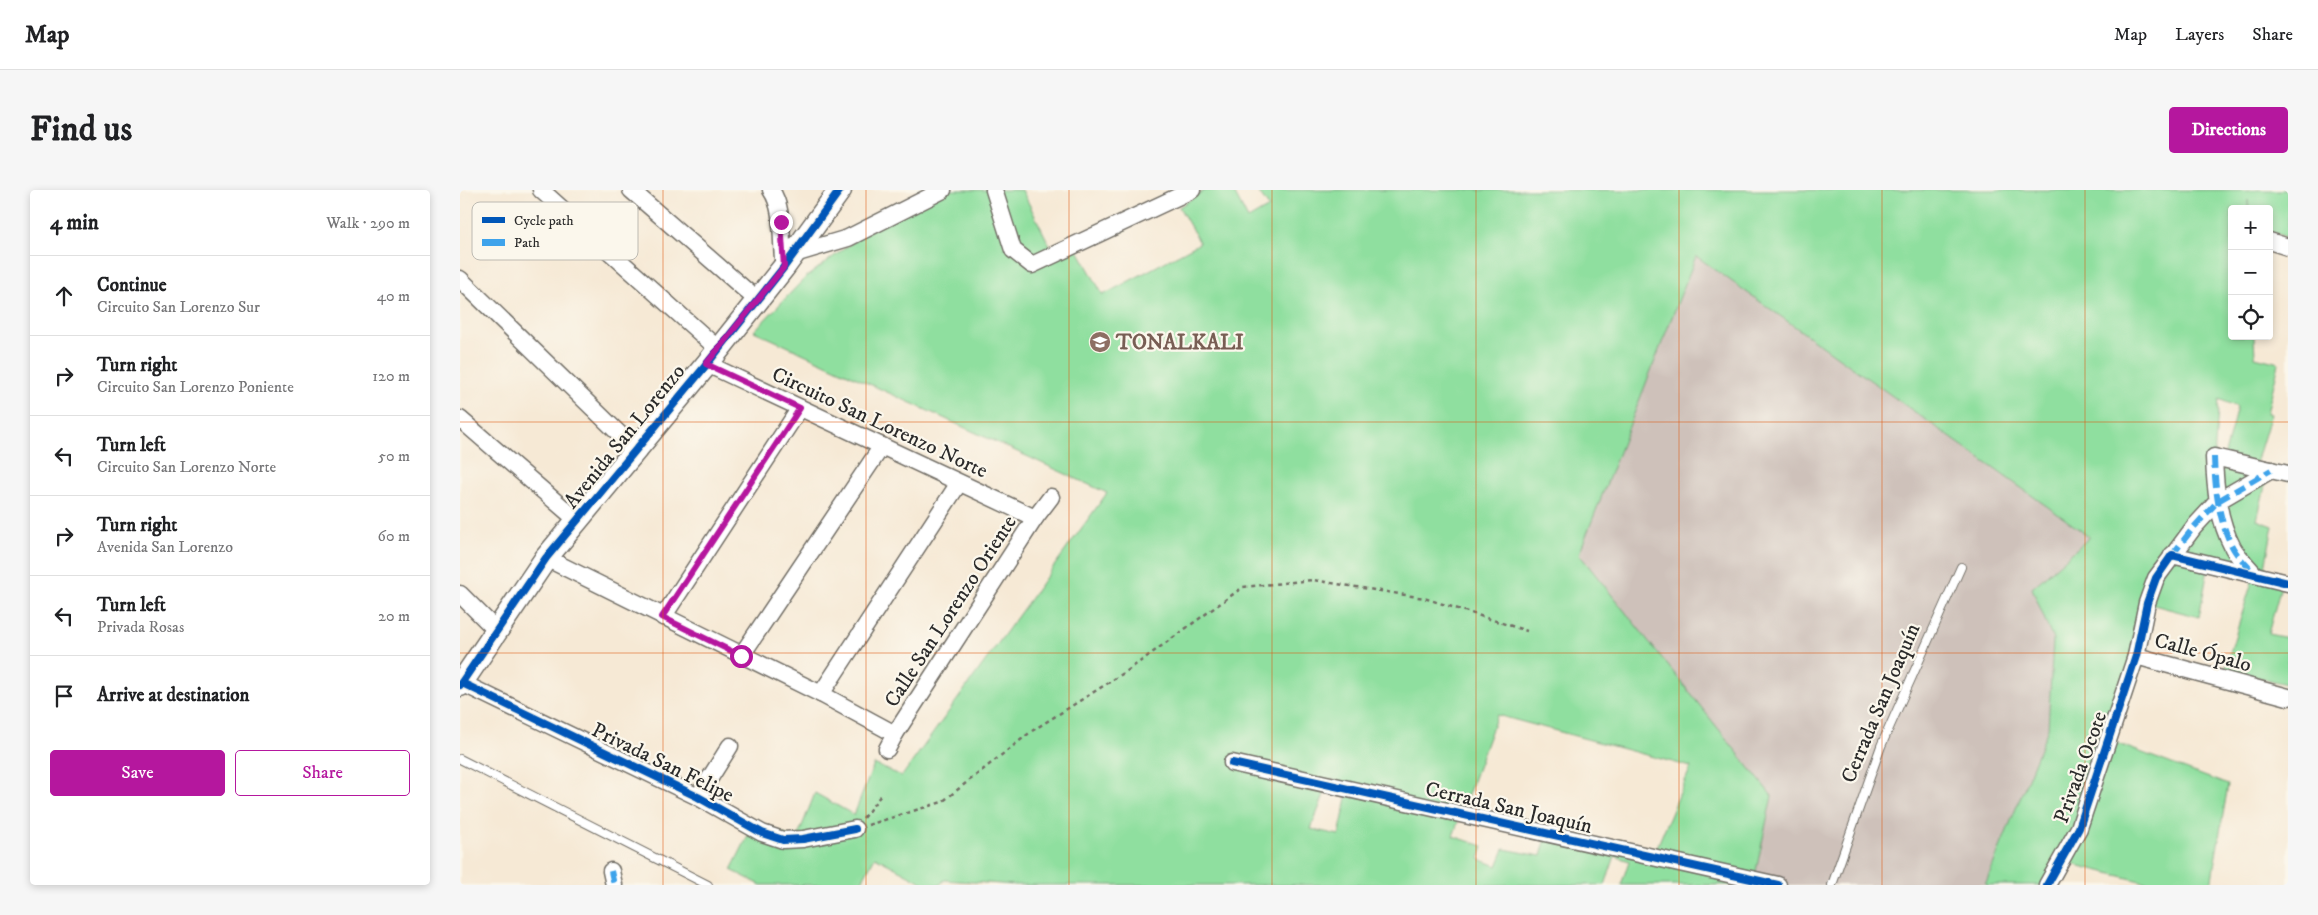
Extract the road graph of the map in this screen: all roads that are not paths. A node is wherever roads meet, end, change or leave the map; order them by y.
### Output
1 (541, 190) edge
2 (631, 190) edge
3 (771, 190) edge
4 (840, 190) edge
5 (943, 190) edge
6 (994, 190) edge
7 (1192, 190) edge
8 (1173, 194) edge
9 (553, 202) edge
10 (2273, 241) edge
11 (2288, 247) edge
12 (613, 260) edge
13 (788, 261) junction
14 (460, 279) edge
15 (757, 300) junction
16 (712, 356) junction
17 (800, 408) junction
18 (460, 419) edge
19 (882, 446) junction
20 (636, 450) junction
21 (2271, 470) junction
22 (2288, 474) edge
23 (960, 483) junction
24 (1051, 498) dead end
25 (2218, 501) junction
26 (1035, 518) junction
27 (578, 520) junction
28 (2172, 556) junction
29 (546, 558) junction
30 (1961, 567) dead end
31 (2254, 575) junction
32 (2288, 583) edge
33 (460, 594) edge
34 (662, 617) junction
35 (497, 631) junction
36 (741, 656) junction
37 (2136, 656) junction
38 (461, 684) edge
39 (821, 694) junction
40 (2288, 697) edge
41 (895, 734) junction
42 (730, 746) dead end
43 (887, 749) dead end
44 (460, 759) edge
45 (1232, 763) dead end
46 (698, 798) junction
47 (855, 829) road end
48 (2050, 883) edge
49 (705, 884) edge
50 (1778, 885) edge
51 (1832, 885) edge

1 - 9 street, Circuito San Lorenzo Norte
2 - 15 street
3 - 13 street
4 - 13 street, Avenida San Lorenzo
5 - 13 street
6 - 8 street
7 - 8 street
10 - 11 street
12 - 16 street, Circuito San Lorenzo Norte
13 - 15 street, Avenida San Lorenzo
14 - 20 street
15 - 16 street, Avenida San Lorenzo
16 - 17 street, Circuito San Lorenzo Norte
16 - 20 street, Avenida San Lorenzo
17 - 19 street, Circuito San Lorenzo Norte
17 - 34 street
18 - 27 street
19 - 23 street, Circuito San Lorenzo Norte
19 - 36 street
20 - 27 street, Avenida San Lorenzo
21 - 22 street
21 - 25 street, Privada Ocote
21 - 25 street
23 - 26 street, Circuito San Lorenzo Norte
23 - 39 street
24 - 26 street, Calle San Lorenzo Oriente
25 - 28 street, Privada Ocote
25 - 31 street
26 - 41 street, Calle San Lorenzo Oriente
27 - 29 street, Avenida San Lorenzo
28 - 31 street
28 - 37 street, Privada Ocote
29 - 34 street
29 - 35 street, Avenida San Lorenzo
30 - 51 lane, Cerrada San Joaquín
31 - 32 street
33 - 35 street
34 - 36 street
35 - 38 street, Avenida San Lorenzo
36 - 39 street
37 - 40 street, Calle Ópalo
37 - 48 street, Privada Ocote
38 - 46 street, Privada San Felipe
39 - 41 street
41 - 43 street, Calle San Lorenzo Oriente
42 - 46 street
44 - 49 lane
45 - 50 street, Cerrada San Joaquín
46 - 47 street, Privada San Felipe

